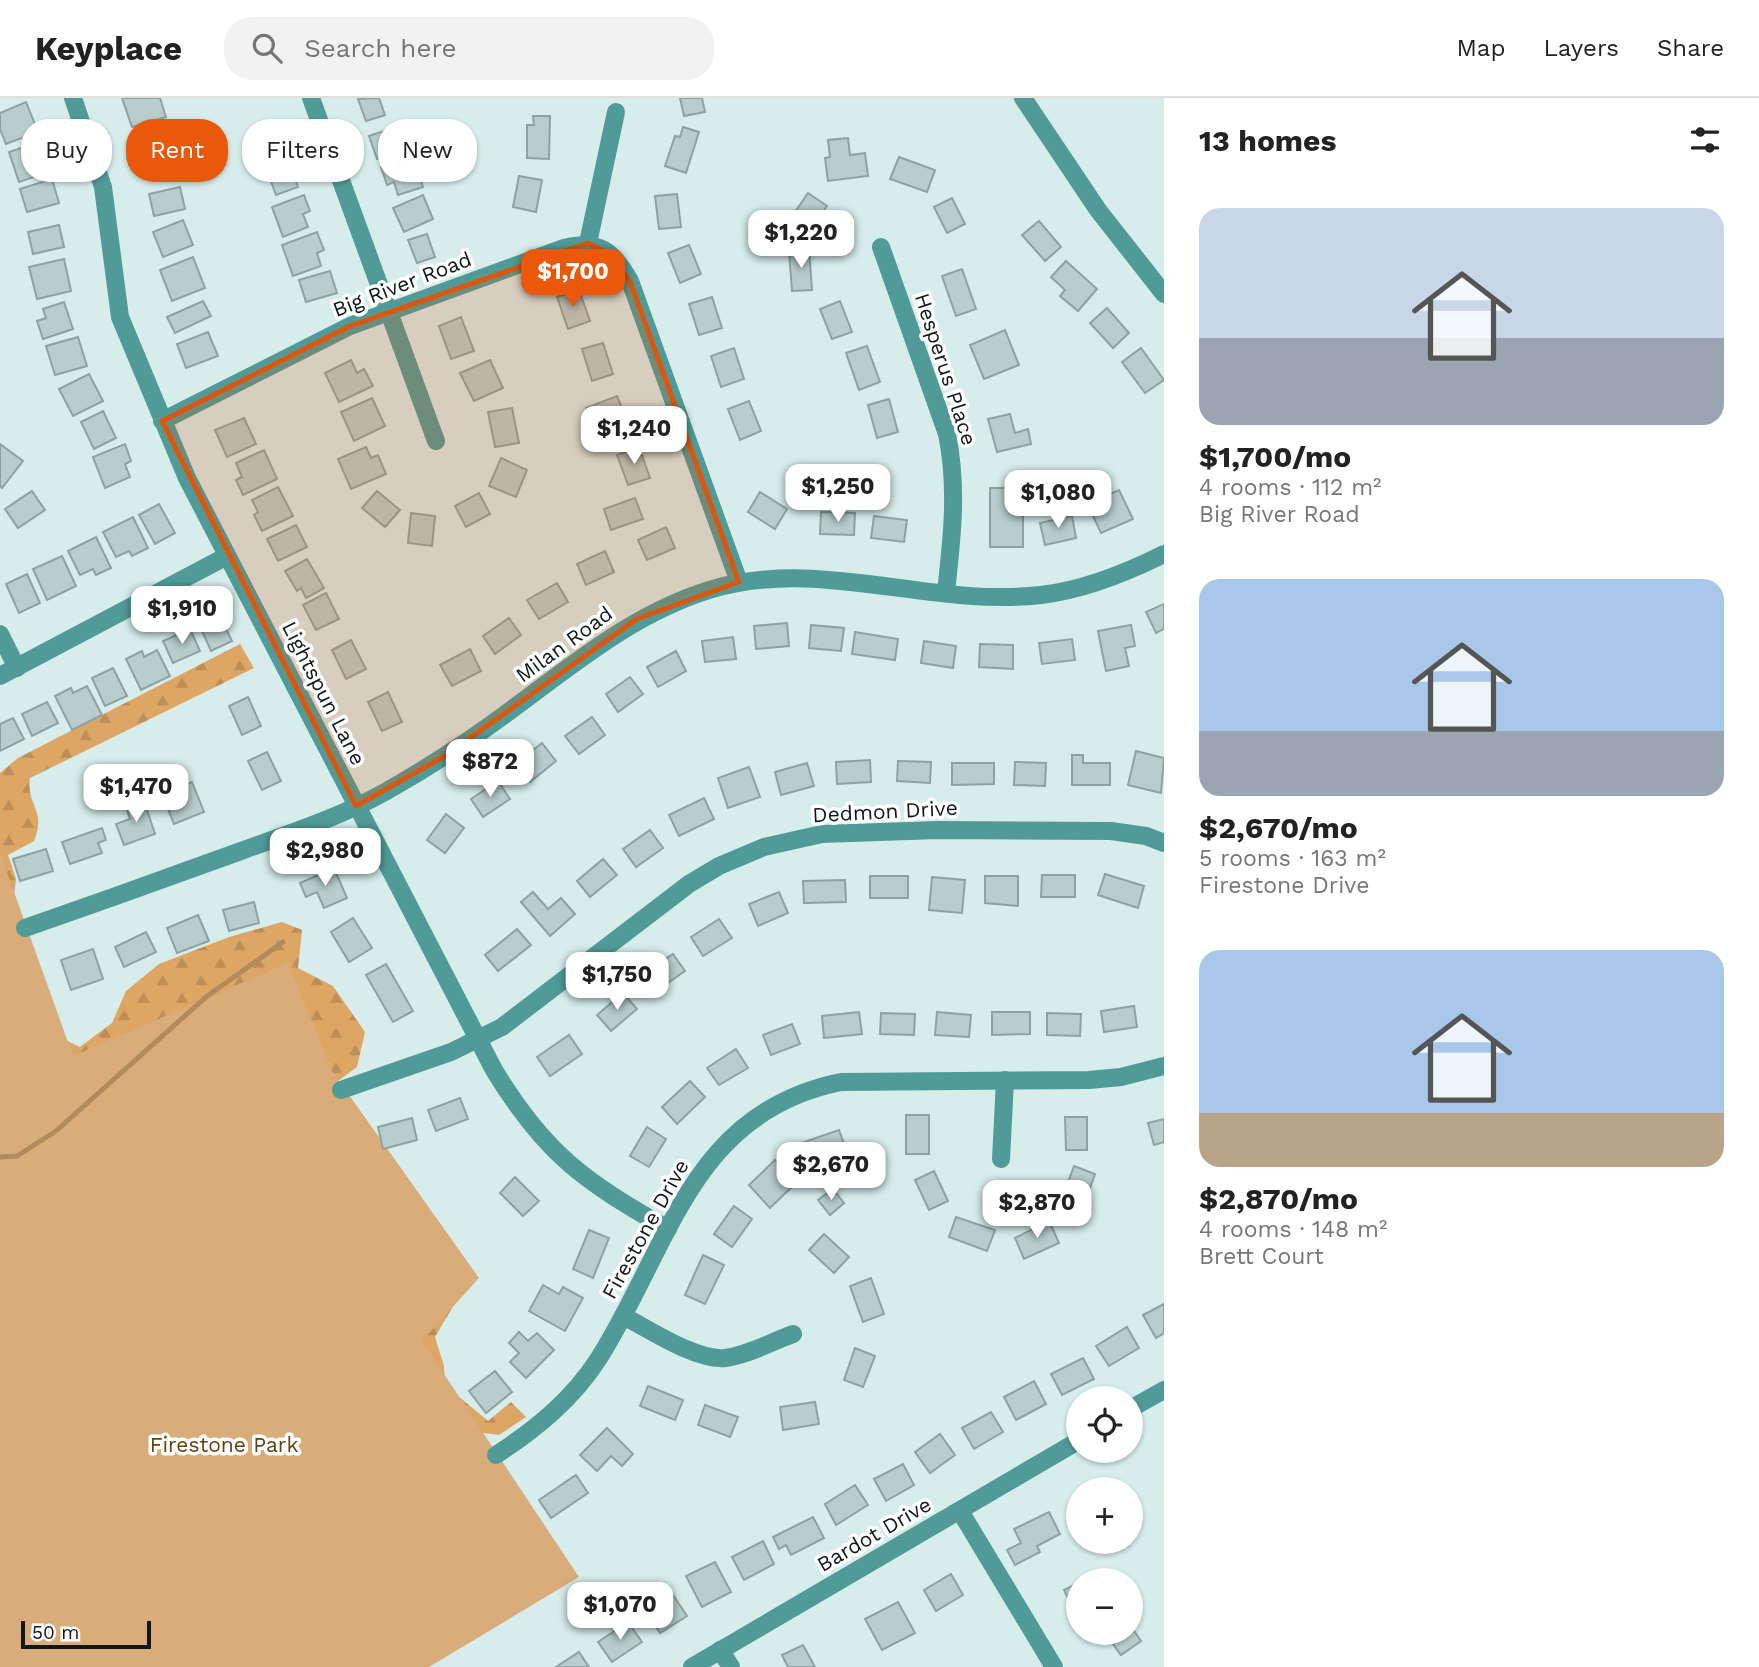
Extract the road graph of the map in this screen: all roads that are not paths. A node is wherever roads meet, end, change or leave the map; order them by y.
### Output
1 (73, 98) edge
2 (311, 98) edge
3 (1023, 98) edge
4 (616, 113) dead end
5 (588, 243) junction
6 (881, 247) dead end
7 (1164, 293) edge
8 (389, 310) junction
9 (162, 421) junction
10 (436, 441) dead end
11 (1164, 554) edge
12 (227, 556) junction
13 (739, 582) junction
14 (946, 592) junction
15 (0, 634) edge
16 (18, 667) junction
17 (0, 676) edge
18 (356, 806) junction
19 (1164, 843) edge
20 (25, 928) dead end
21 (478, 1040) junction
22 (1164, 1066) edge
23 (1005, 1080) junction
24 (341, 1090) dead end
25 (1001, 1160) dead end
26 (668, 1229) junction
27 (623, 1316) junction
28 (793, 1334) dead end
29 (1164, 1390) edge
30 (1143, 1402) edge
31 (1066, 1448) edge
32 (496, 1455) dead end
33 (960, 1511) junction
34 (720, 1650) junction
35 (692, 1667) edge
36 (730, 1667) edge
37 (1054, 1667) edge

1 - 9 street, Lightspun Lane
2 - 8 street
3 - 7 street
4 - 5 street
5 - 8 street, Big River Road
5 - 13 street
6 - 14 street, Hesperus Place
8 - 9 street, Big River Road
8 - 10 street
9 - 12 street, Lightspun Lane
11 - 14 street, Milan Road
12 - 16 street
12 - 18 street, Lightspun Lane
13 - 14 street, Milan Road
13 - 18 street, Milan Road
15 - 16 street
16 - 17 street
18 - 20 street, Milan Road
18 - 21 street, Lightspun Lane
19 - 21 street, Dedmon Drive
21 - 24 street, Dedmon Drive
21 - 26 street, Lightspun Lane
22 - 23 street, Firestone Drive
23 - 25 street
23 - 26 street, Firestone Drive
26 - 27 street, Firestone Drive
27 - 28 street
27 - 32 street, Firestone Drive
29 - 30 street
31 - 33 street, Bardot Drive
33 - 34 street, Bardot Drive
33 - 37 street
34 - 35 street, Bardot Drive
34 - 36 street

